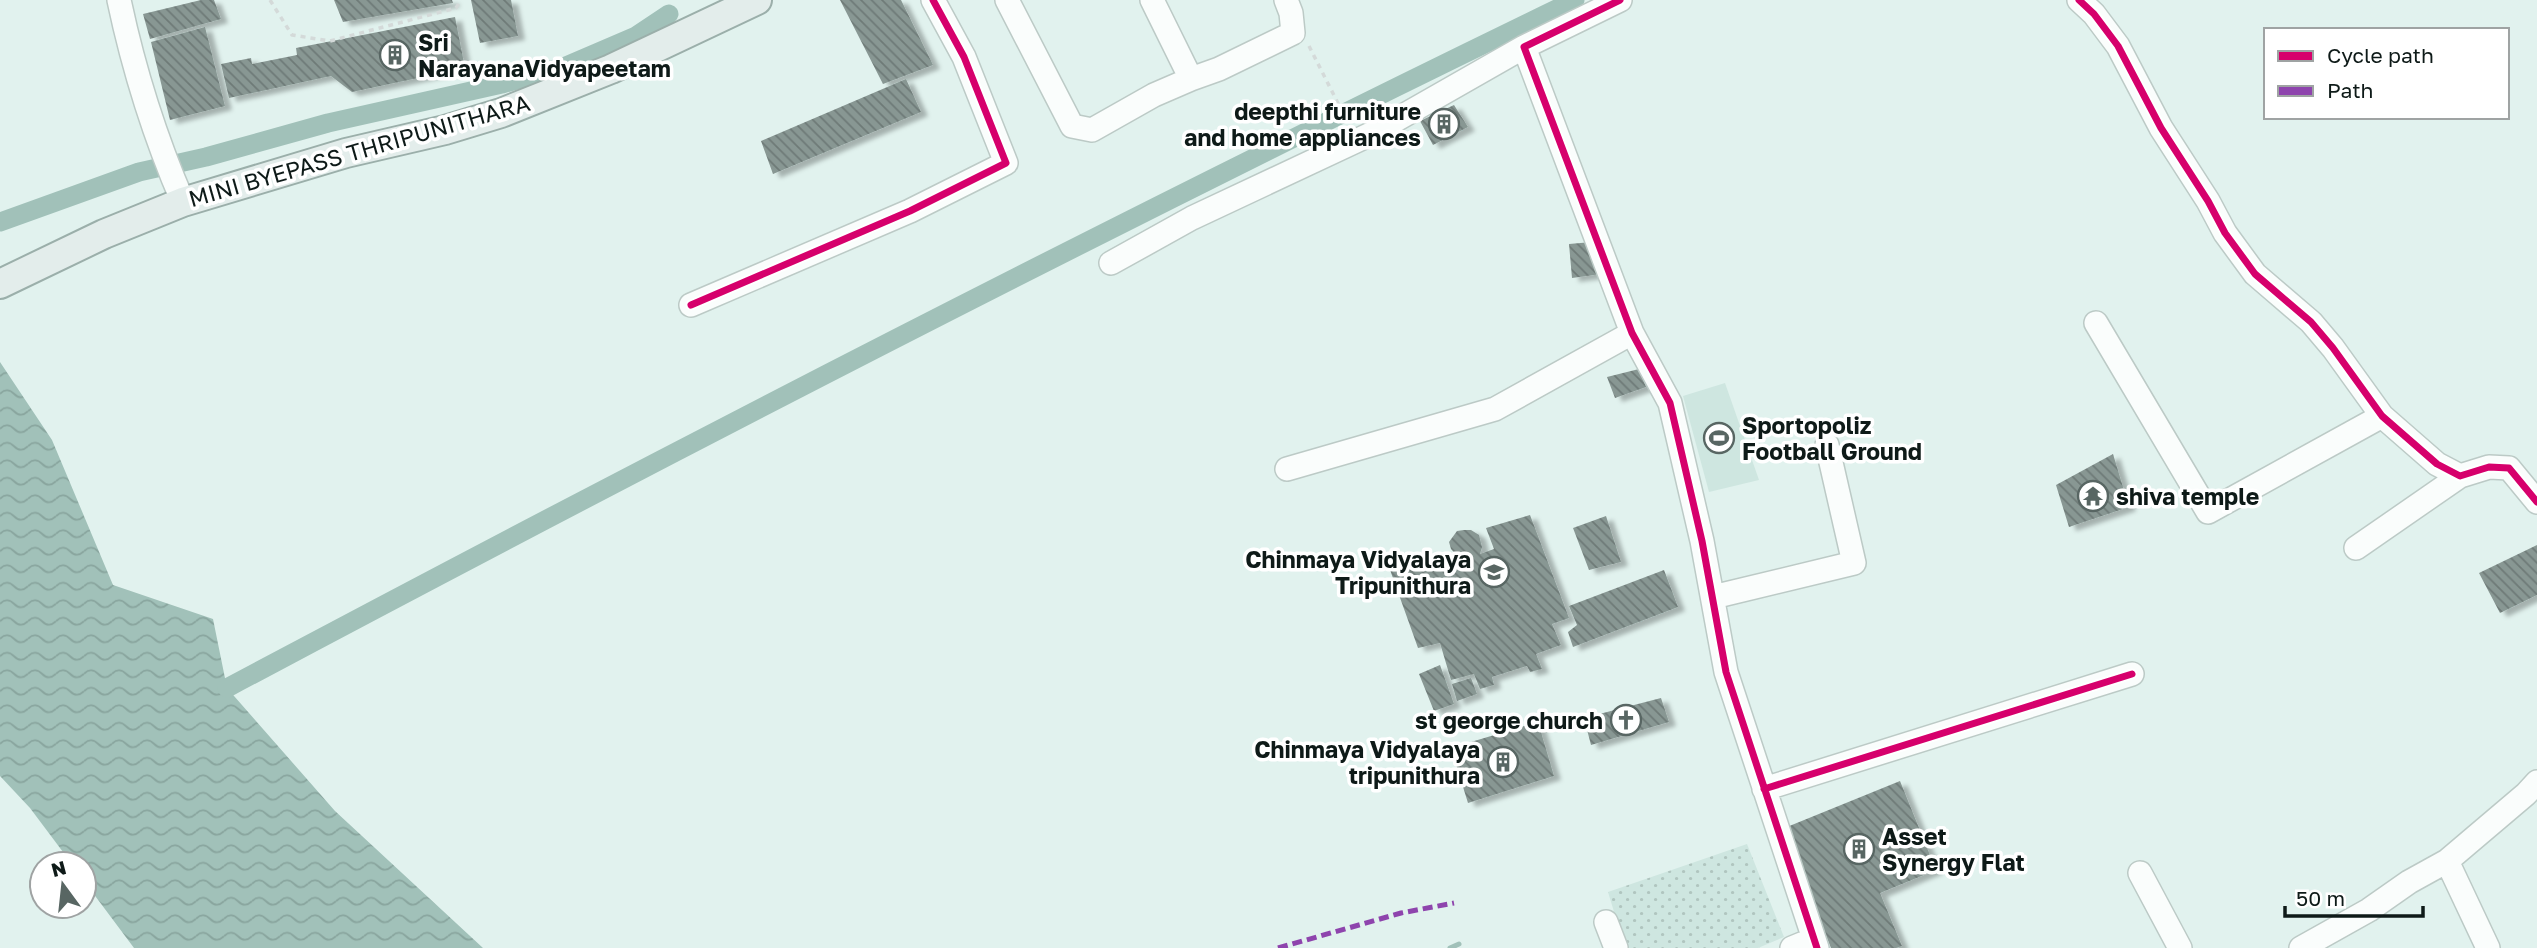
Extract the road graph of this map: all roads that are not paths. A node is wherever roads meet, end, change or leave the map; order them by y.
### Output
1 (119, 0) edge
2 (757, 0) edge
3 (933, 0) edge
4 (1007, 0) edge
5 (1152, 0) edge
6 (1286, 0) edge
7 (1620, 0) edge
8 (2079, 0) edge
9 (1524, 47) junction
10 (1191, 79) junction
11 (178, 190) junction
12 (1111, 263) dead end
13 (0, 284) edge
14 (691, 305) dead end
15 (2096, 323) dead end
16 (1632, 334) junction
17 (2382, 416) junction
18 (1827, 445) dead end
19 (1287, 469) dead end
20 (2460, 476) junction
21 (2537, 502) edge
22 (2356, 548) dead end
23 (1713, 597) junction
24 (2132, 674) dead end
25 (2537, 782) edge
26 (1764, 789) junction
27 (2448, 861) junction
28 (2140, 873) dead end
29 (1606, 922) dead end
30 (1815, 944) edge
31 (1616, 948) edge
32 (1792, 948) edge
33 (2180, 948) edge
34 (2301, 948) edge
35 (2488, 948) edge

1 - 11 street
2 - 11 main road, MINI BYEPASS THRIPUNITHARA
3 - 14 street
4 - 10 street
5 - 10 street
6 - 10 street
7 - 9 street
8 - 17 street
9 - 12 street
9 - 16 street
11 - 13 main road, MINI BYEPASS THRIPUNITHARA
15 - 17 street
16 - 19 street
16 - 23 street
17 - 20 street
18 - 23 street
20 - 21 street
20 - 22 street
23 - 26 street
24 - 26 street
25 - 27 street
26 - 30 street
27 - 34 street
27 - 35 street
28 - 33 street
29 - 31 street
30 - 32 street

